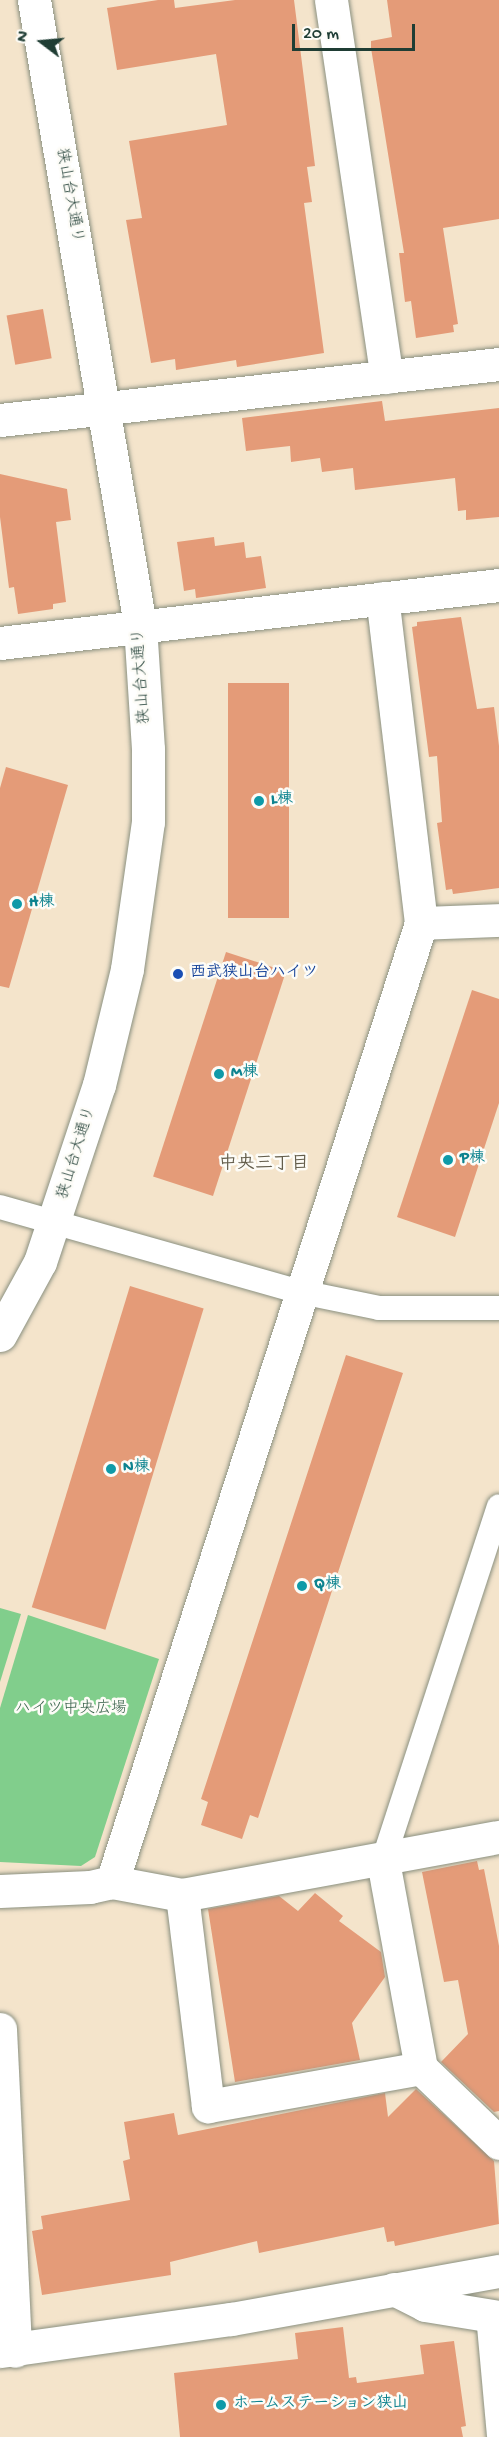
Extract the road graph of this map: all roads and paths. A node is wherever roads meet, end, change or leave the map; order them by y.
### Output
1 (34, 0) edge
2 (332, 0) edge
3 (499, 364) edge
4 (387, 377) junction
5 (105, 409) junction
6 (0, 420) edge
7 (499, 585) edge
8 (382, 598) junction
9 (140, 625) junction
10 (0, 643) edge
11 (499, 921) edge
12 (421, 923) junction
13 (0, 1207) edge
14 (56, 1222) junction
15 (301, 1292) junction
16 (499, 1308) edge
17 (0, 1335) edge
18 (499, 1507) edge
19 (499, 1837) edge
20 (383, 1861) junction
21 (112, 1882) junction
22 (0, 1891) edge
23 (182, 1895) junction
24 (0, 2029) edge
25 (421, 2068) junction
26 (499, 2143) edge
27 (499, 2271) edge
28 (394, 2289) junction
29 (494, 2316) edge
30 (7, 2351) edge
31 (499, 2436) edge

1 - 5 street, 狭山台大通り
2 - 4 street
3 - 4 street
4 - 5 street
5 - 6 street
5 - 9 street, 狭山台大通り
7 - 8 street
8 - 9 street
8 - 12 street
9 - 10 street
9 - 14 street, 狭山台大通り
11 - 12 street
12 - 15 street
13 - 14 lane
14 - 15 lane
14 - 17 street, 狭山台大通り
15 - 16 lane
15 - 21 street
18 - 20 lane
19 - 20 street
20 - 23 street
20 - 25 street
21 - 22 street
21 - 23 street
23 - 25 street
24 - 30 street
25 - 26 street
27 - 28 street
28 - 29 street
28 - 30 street
29 - 31 lane

